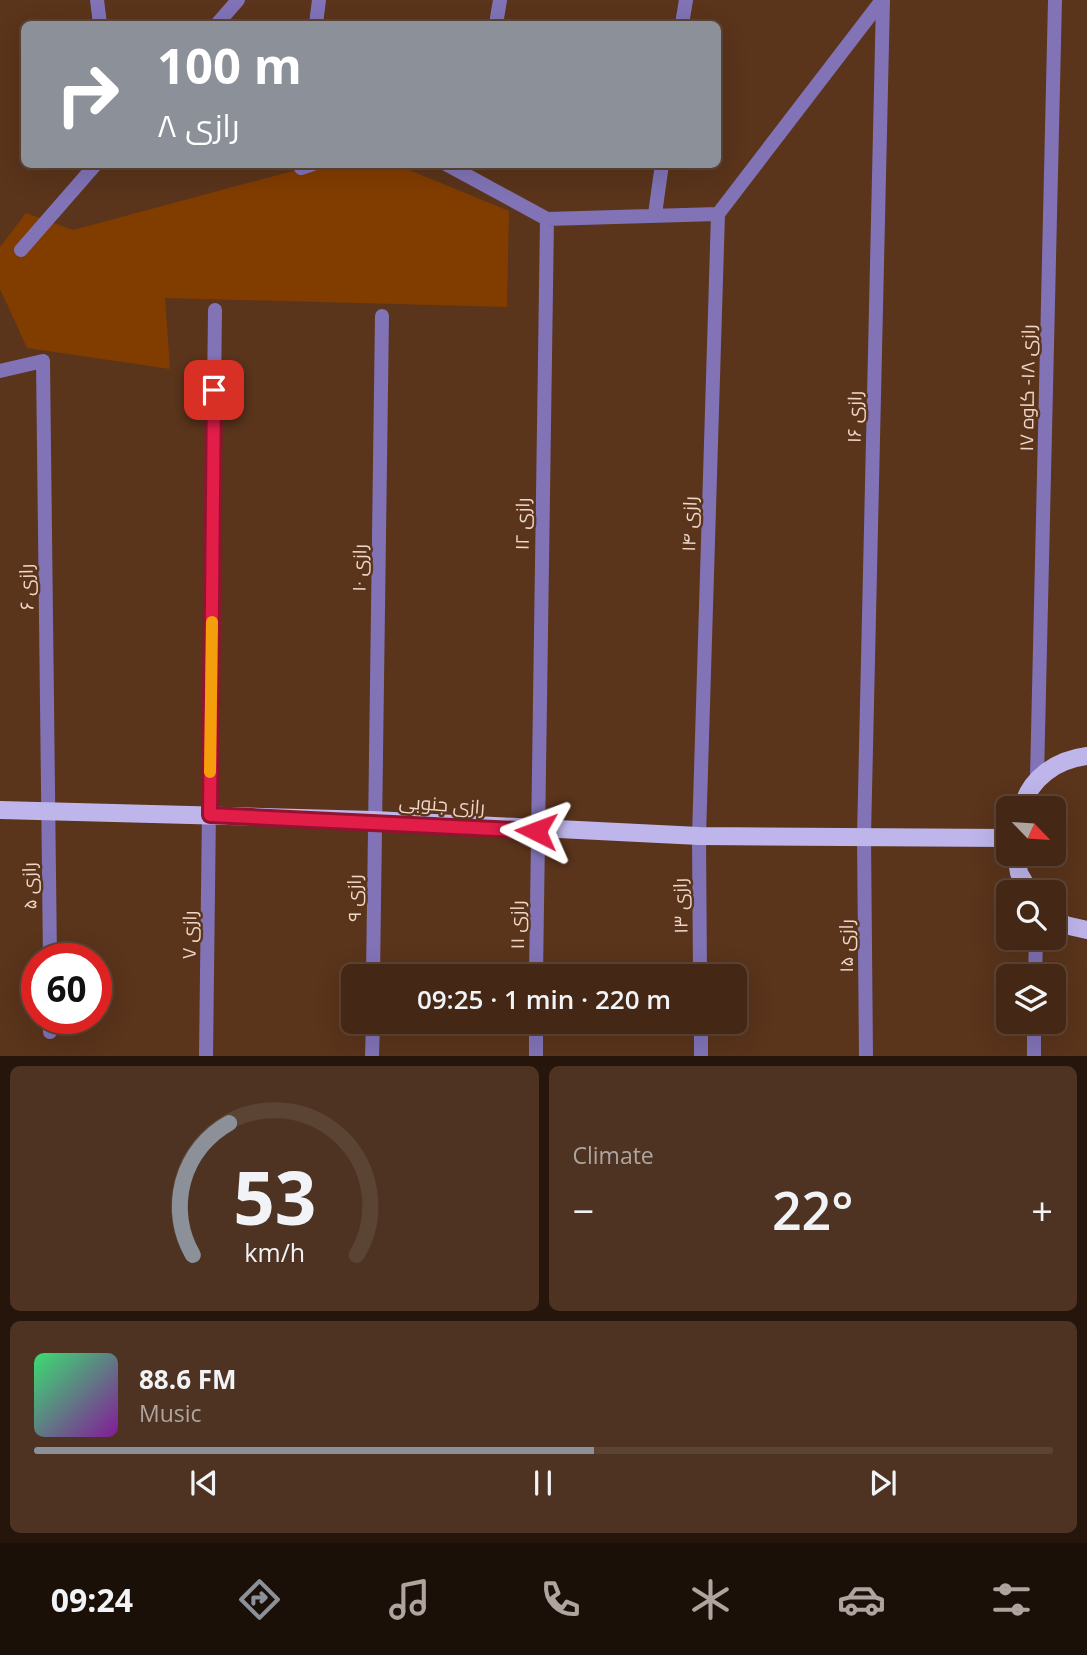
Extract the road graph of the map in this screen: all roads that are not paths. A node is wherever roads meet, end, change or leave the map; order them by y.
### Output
1 (97, 0) edge
2 (238, 0) edge
3 (319, 0) edge
4 (500, 0) edge
5 (686, 0) edge
6 (882, 0) edge
7 (1055, 0) edge
8 (100, 21) edge
9 (220, 21) edge
10 (316, 21) edge
11 (496, 21) edge
12 (682, 21) edge
13 (93, 168) edge
14 (661, 168) edge
15 (475, 172) edge
16 (655, 214) junction
17 (718, 214) junction
18 (547, 219) junction
19 (22, 250) dead end
20 (215, 310) dead end
21 (382, 316) dead end
22 (0, 371) edge
23 (1087, 755) edge
24 (1037, 777) junction
25 (1028, 796) edge
26 (0, 810) edge
27 (48, 813) junction
28 (210, 815) junction
29 (374, 820) junction
30 (536, 831) junction
31 (699, 836) junction
32 (864, 836) junction
33 (996, 838) edge
34 (1066, 925) edge
35 (1087, 930) edge
36 (50, 943) edge
37 (373, 964) edge
38 (536, 964) edge
39 (700, 964) edge
40 (373, 1034) edge
41 (536, 1034) edge
42 (701, 1034) edge
43 (1034, 1034) edge
44 (206, 1056) edge
45 (372, 1056) edge
46 (536, 1056) edge
47 (701, 1056) edge
48 (866, 1056) edge
49 (1034, 1056) edge

1 - 8 street
2 - 9 street
3 - 10 street
4 - 11 street
5 - 12 street
6 - 17 street
6 - 32 street, رازی ۱۶
7 - 24 street, رازی ۱۸- کاوه ۱۷
13 - 19 street
14 - 16 street
15 - 18 street
16 - 17 street
16 - 18 street
17 - 31 street, رازی ۱۴
18 - 30 street, رازی ۱۲
20 - 28 street, رازی ۷
21 - 29 street, رازی ۱۰
22 - 27 street, رازی ۶
23 - 24 main road
24 - 25 main road
26 - 27 main road, رازی جنوبی
27 - 28 main road, رازی جنوبی
27 - 36 street, رازی ۵
28 - 29 main road, رازی جنوبی
28 - 44 street, رازی ۷
29 - 30 main road, رازی جنوبی
29 - 37 street, رازی ۹
30 - 31 main road, رازی جنوبی
30 - 38 street, رازی ۱۱
31 - 32 main road, رازی جنوبی
31 - 39 street, رازی ۱۳
32 - 33 main road, رازی جنوبی
32 - 48 street, رازی ۱۵
34 - 35 main road
40 - 45 street
41 - 46 street
42 - 47 street
43 - 49 street

